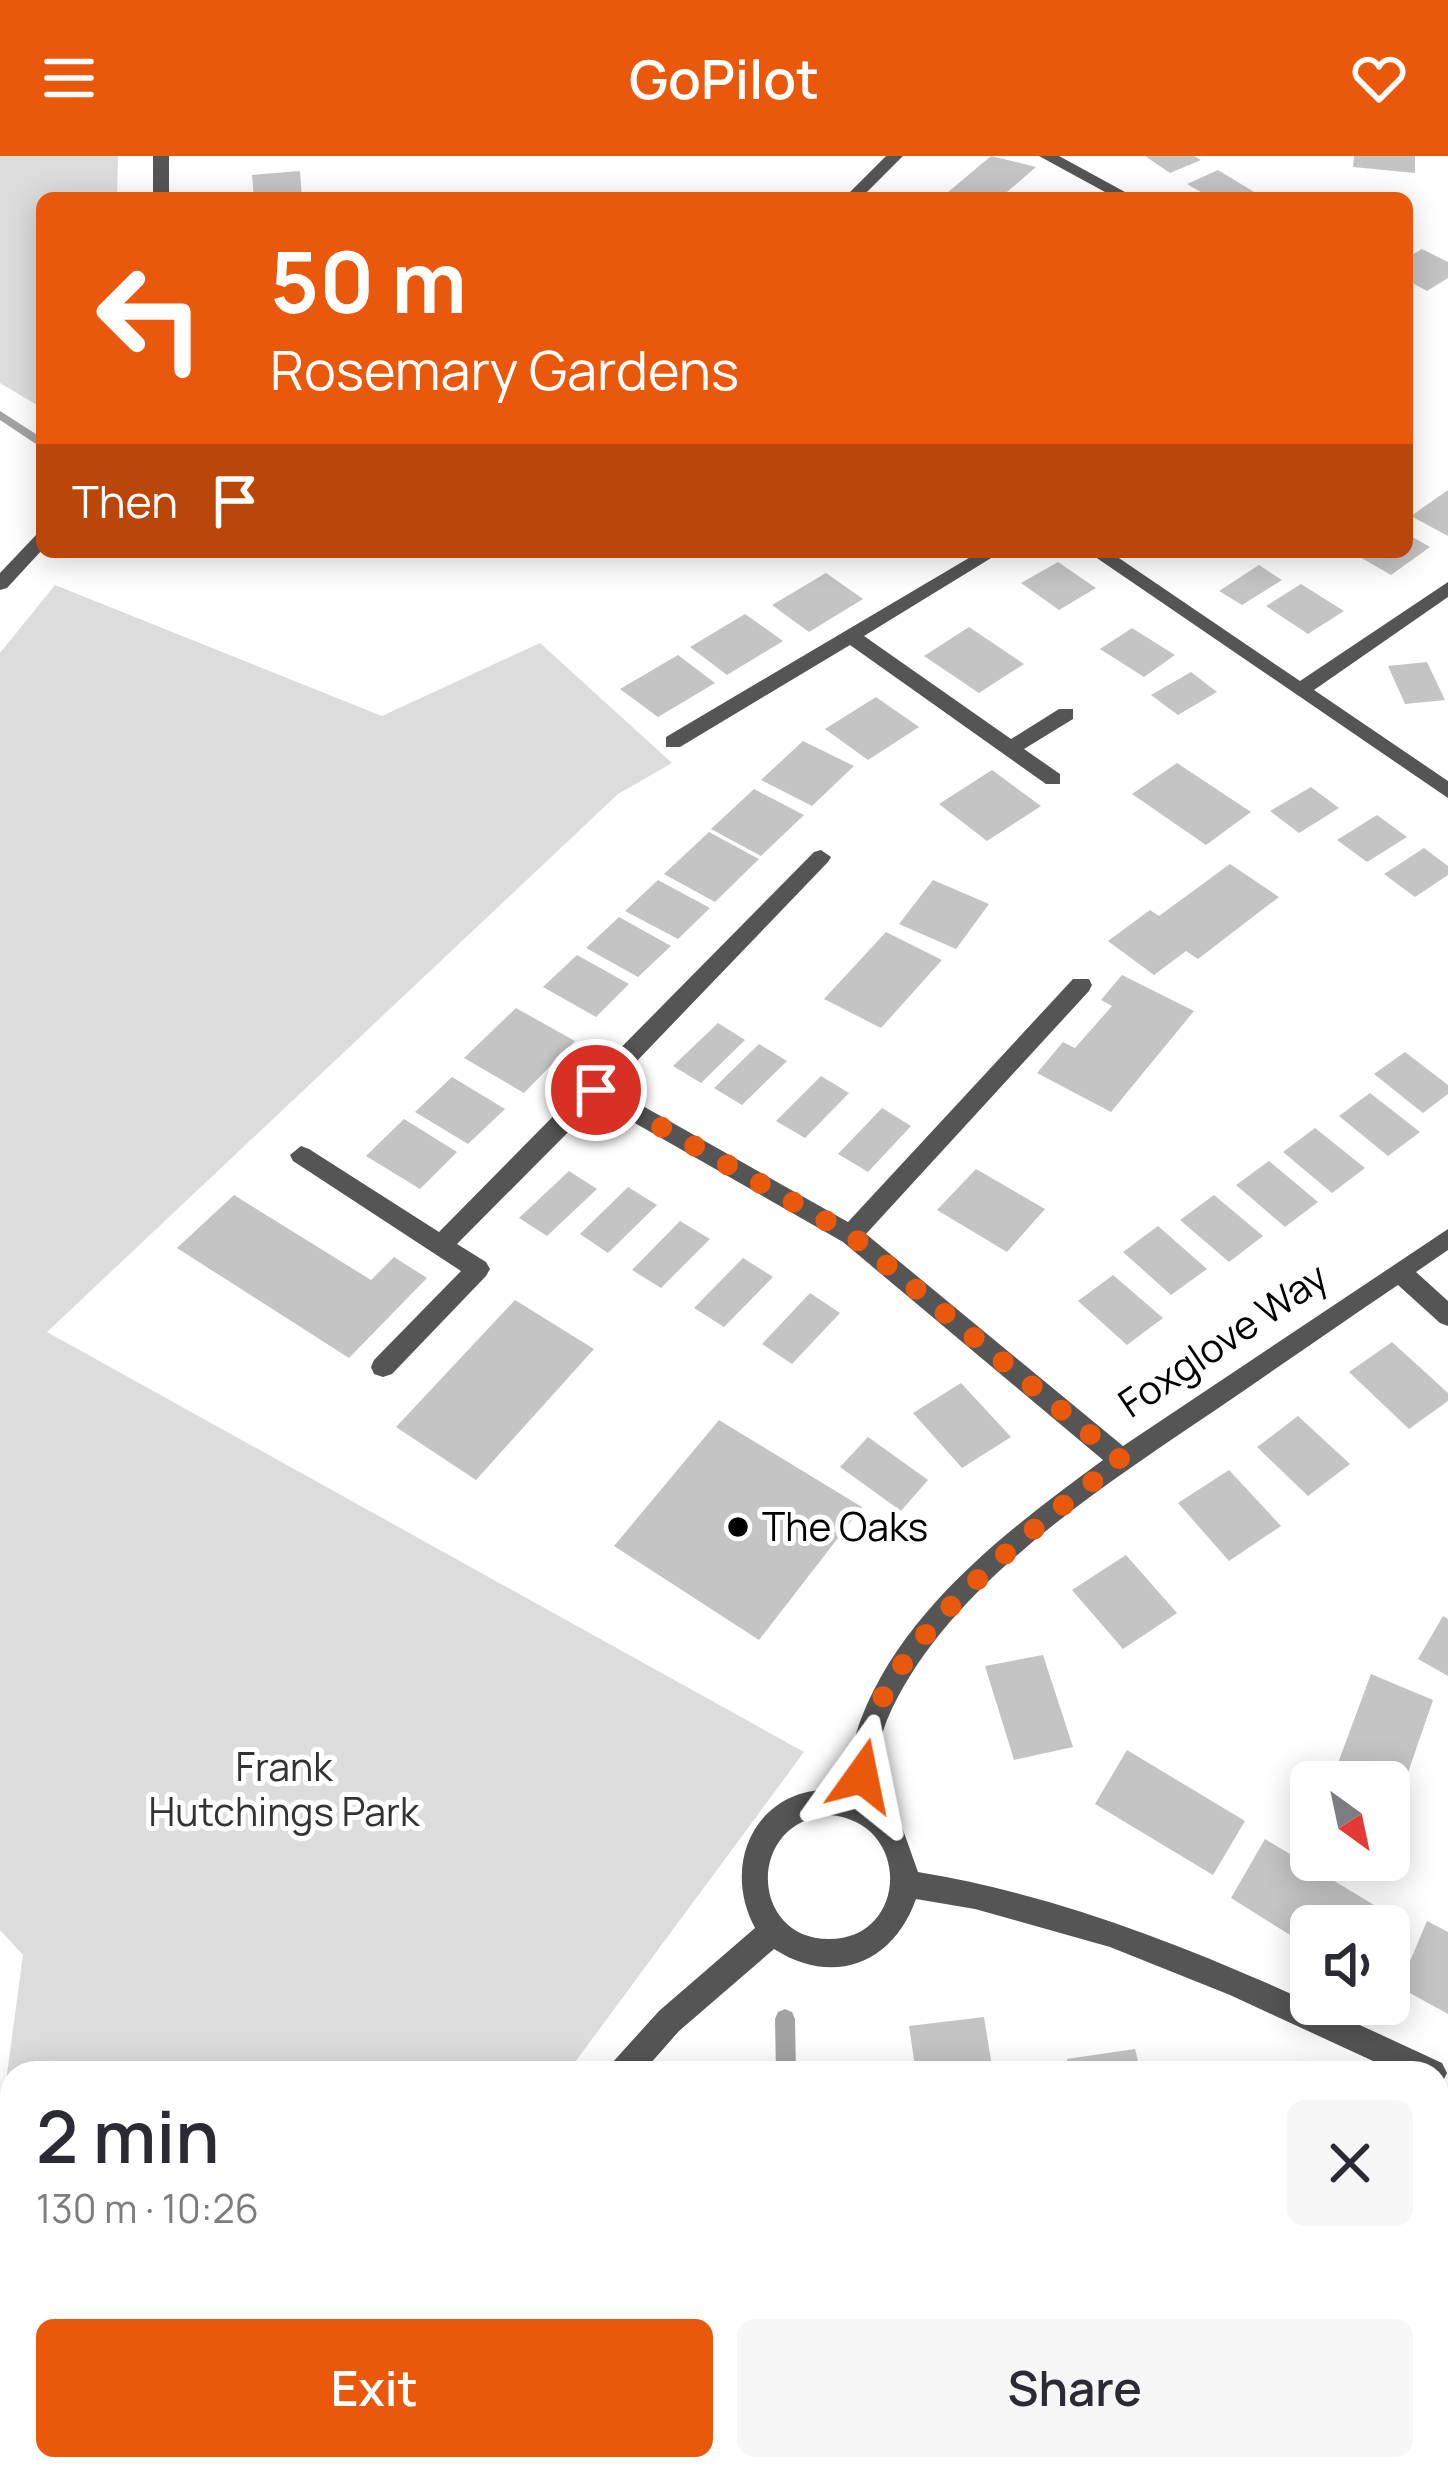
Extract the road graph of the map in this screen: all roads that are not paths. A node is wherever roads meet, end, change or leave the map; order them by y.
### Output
1 (161, 156) edge
2 (895, 156) edge
3 (1047, 156) edge
4 (161, 192) edge
5 (858, 192) edge
6 (1116, 192) edge
7 (36, 545) edge
8 (982, 558) edge
9 (1106, 558) edge
10 (0, 584) edge
11 (1448, 588) edge
12 (852, 638) junction
13 (1301, 690) junction
14 (1066, 713) dead end
15 (673, 742) dead end
16 (1010, 748) junction
17 (1053, 779) dead end
18 (1448, 791) edge
19 (821, 857) dead end
20 (1081, 985) dead end
21 (596, 1090) junction
22 (301, 1155) dead end
23 (851, 1235) junction
24 (1448, 1238) edge
25 (441, 1245) junction
26 (1399, 1271) junction
27 (1448, 1316) edge
28 (382, 1367) dead end
29 (1121, 1460) junction
30 (855, 1808) junction
31 (906, 1884) junction
32 (774, 1930) junction
33 (633, 2061) edge
34 (1406, 2061) edge

1 - 4 street
2 - 5 street
3 - 6 street
7 - 10 street
8 - 12 street
9 - 13 street
11 - 13 street
12 - 15 street
12 - 16 street
13 - 18 street
14 - 16 street
16 - 17 street
19 - 21 street
20 - 23 street
21 - 23 street
21 - 25 street
22 - 25 street
23 - 29 street
24 - 26 street, Foxglove Way
25 - 28 street
26 - 27 street
26 - 29 street, Foxglove Way
29 - 30 street, Foxglove Way
30 - 31 street
30 - 32 street
31 - 32 street
31 - 34 street
32 - 33 street

